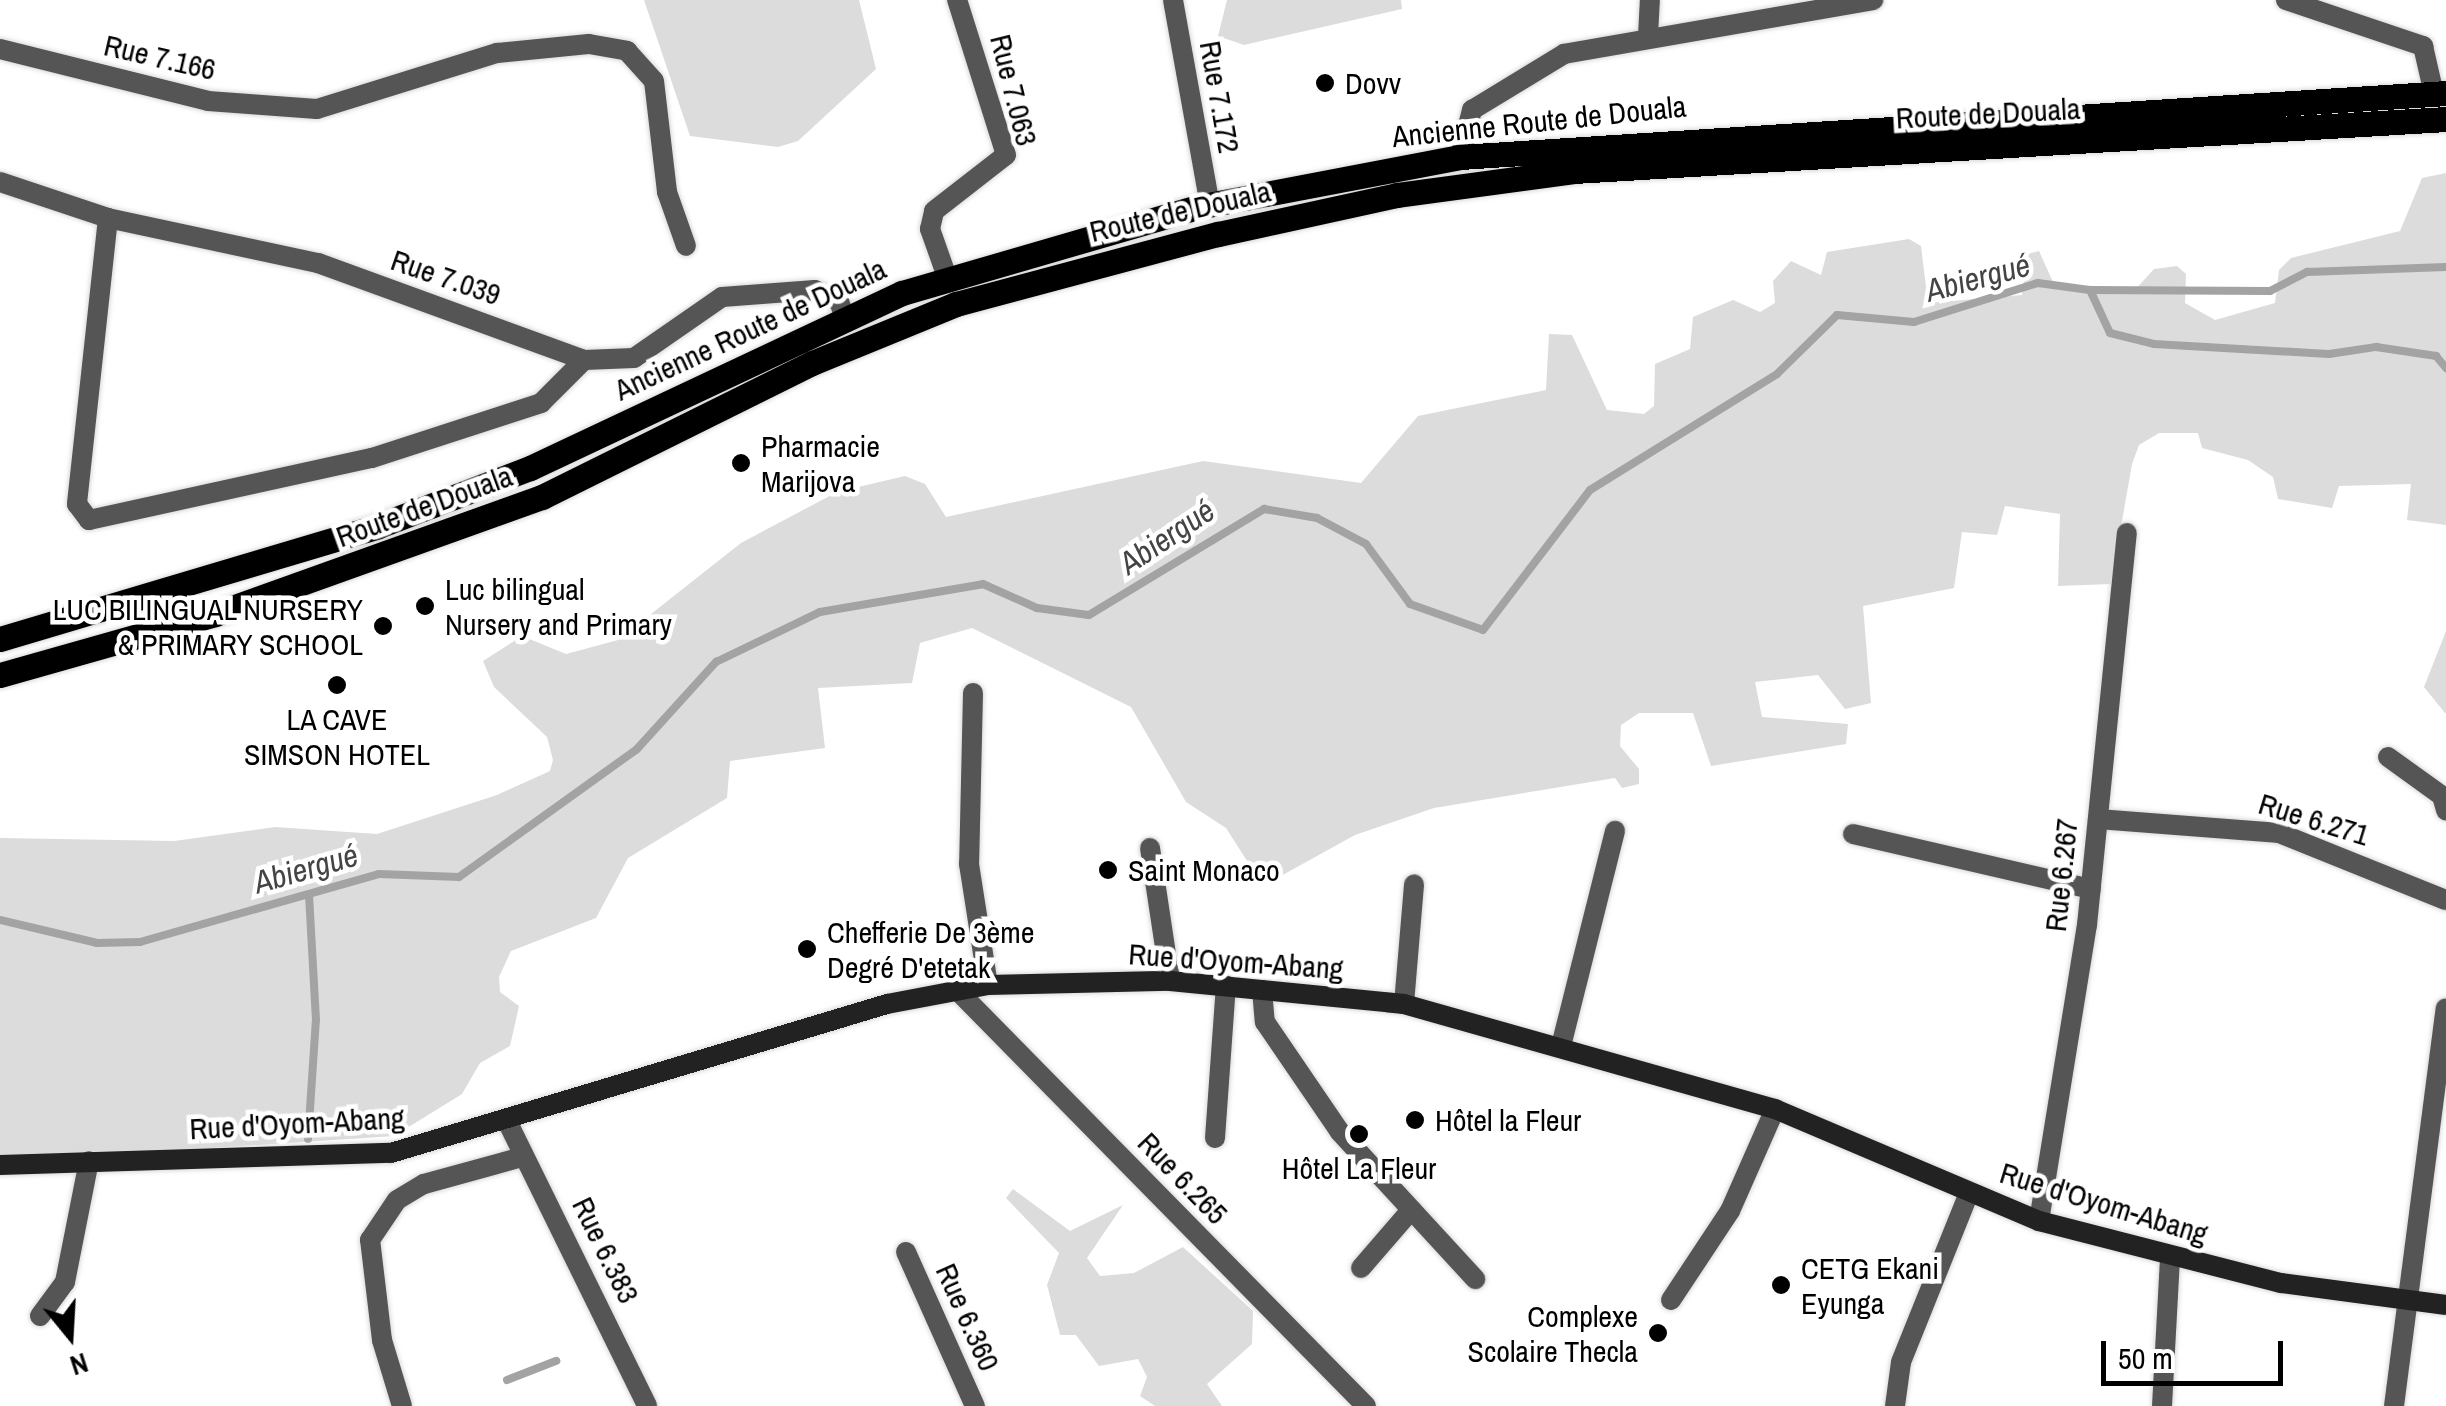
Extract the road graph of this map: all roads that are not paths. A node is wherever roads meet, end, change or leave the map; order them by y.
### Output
1 (958, 0) edge
2 (1174, 0) edge
3 (1650, 0) edge
4 (1872, 0) edge
5 (2297, 1) edge
6 (1648, 36) junction
7 (0, 49) edge
8 (2440, 94) edge
9 (2446, 119) edge
10 (1460, 157) junction
11 (1392, 167) junction
12 (0, 182) edge
13 (1397, 194) junction
14 (1210, 204) junction
15 (108, 218) junction
16 (686, 246) dead end
17 (947, 276) junction
18 (845, 318) junction
19 (584, 360) junction
20 (2127, 533) dead end
21 (0, 639) edge
22 (0, 675) edge
23 (973, 693) dead end
24 (2388, 756) dead end
25 (2446, 810) edge
26 (2098, 819) junction
27 (1615, 831) dead end
28 (1854, 834) dead end
29 (1150, 848) dead end
30 (1414, 884) dead end
31 (2091, 889) junction
32 (2446, 900) edge
33 (1170, 981) junction
34 (988, 985) junction
35 (1226, 985) junction
36 (1262, 990) junction
37 (958, 991) junction
38 (1404, 1004) junction
39 (2446, 1008) edge
40 (1561, 1046) junction
41 (1776, 1110) junction
42 (508, 1122) junction
43 (1215, 1138) dead end
44 (522, 1156) junction
45 (89, 1161) junction
46 (0, 1164) edge
47 (1969, 1193) junction
48 (1411, 1210) junction
49 (2040, 1221) junction
50 (906, 1252) dead end
51 (2170, 1257) junction
52 (1361, 1268) dead end
53 (1475, 1279) dead end
54 (1671, 1300) dead end
55 (2405, 1300) junction
56 (2446, 1305) edge
57 (40, 1316) dead end
58 (402, 1406) edge
59 (647, 1406) edge
60 (975, 1406) edge
61 (1366, 1406) edge
62 (1895, 1406) edge
63 (2162, 1406) edge
64 (2394, 1406) edge

1 - 17 street, Rue 7.063
2 - 14 street, Rue 7.172
3 - 6 street
4 - 6 street
5 - 8 street
6 - 10 street
7 - 16 street, Rue 7.166
8 - 10 main road, Ancienne Route de Douala
9 - 13 main road, Route de Douala
10 - 11 main road, Ancienne Route de Douala
11 - 13 main road
11 - 14 main road, Ancienne Route de Douala
12 - 15 street, Rue 7.039
13 - 22 main road, Route de Douala
14 - 17 main road, Ancienne Route de Douala
15 - 19 street, Rue 7.039
15 - 19 street
17 - 18 main road, Ancienne Route de Douala
18 - 19 street, Rue 7.039
18 - 21 main road, Ancienne Route de Douala
20 - 26 street, Rue 6.267
23 - 34 street
24 - 25 street
26 - 31 street, Rue 6.267
26 - 32 street, Rue 6.271
27 - 40 street
28 - 31 street
29 - 33 street
30 - 38 street
31 - 49 street, Rue 6.267
33 - 34 main road, Rue d'Oyom-Abang
33 - 35 main road, Rue d'Oyom-Abang
34 - 37 main road, Rue d'Oyom-Abang
35 - 36 main road, Rue d'Oyom-Abang
35 - 43 street
36 - 38 main road, Rue d'Oyom-Abang
36 - 48 street
37 - 42 main road, Rue d'Oyom-Abang
37 - 61 street, Rue 6.265
38 - 40 main road, Rue d'Oyom-Abang
39 - 55 street
40 - 41 main road, Rue d'Oyom-Abang
41 - 47 main road, Rue d'Oyom-Abang
41 - 54 street
42 - 44 street, Rue 6.383
42 - 45 main road, Rue d'Oyom-Abang
44 - 58 street
44 - 59 street, Rue 6.383
45 - 46 main road, Rue d'Oyom-Abang
45 - 57 street
47 - 49 main road, Rue d'Oyom-Abang
47 - 62 street
48 - 52 street
48 - 53 street
49 - 51 main road, Rue d'Oyom-Abang
50 - 60 street, Rue 6.360
51 - 55 main road, Rue d'Oyom-Abang
51 - 63 street
55 - 56 main road, Rue d'Oyom-Abang
55 - 64 street

